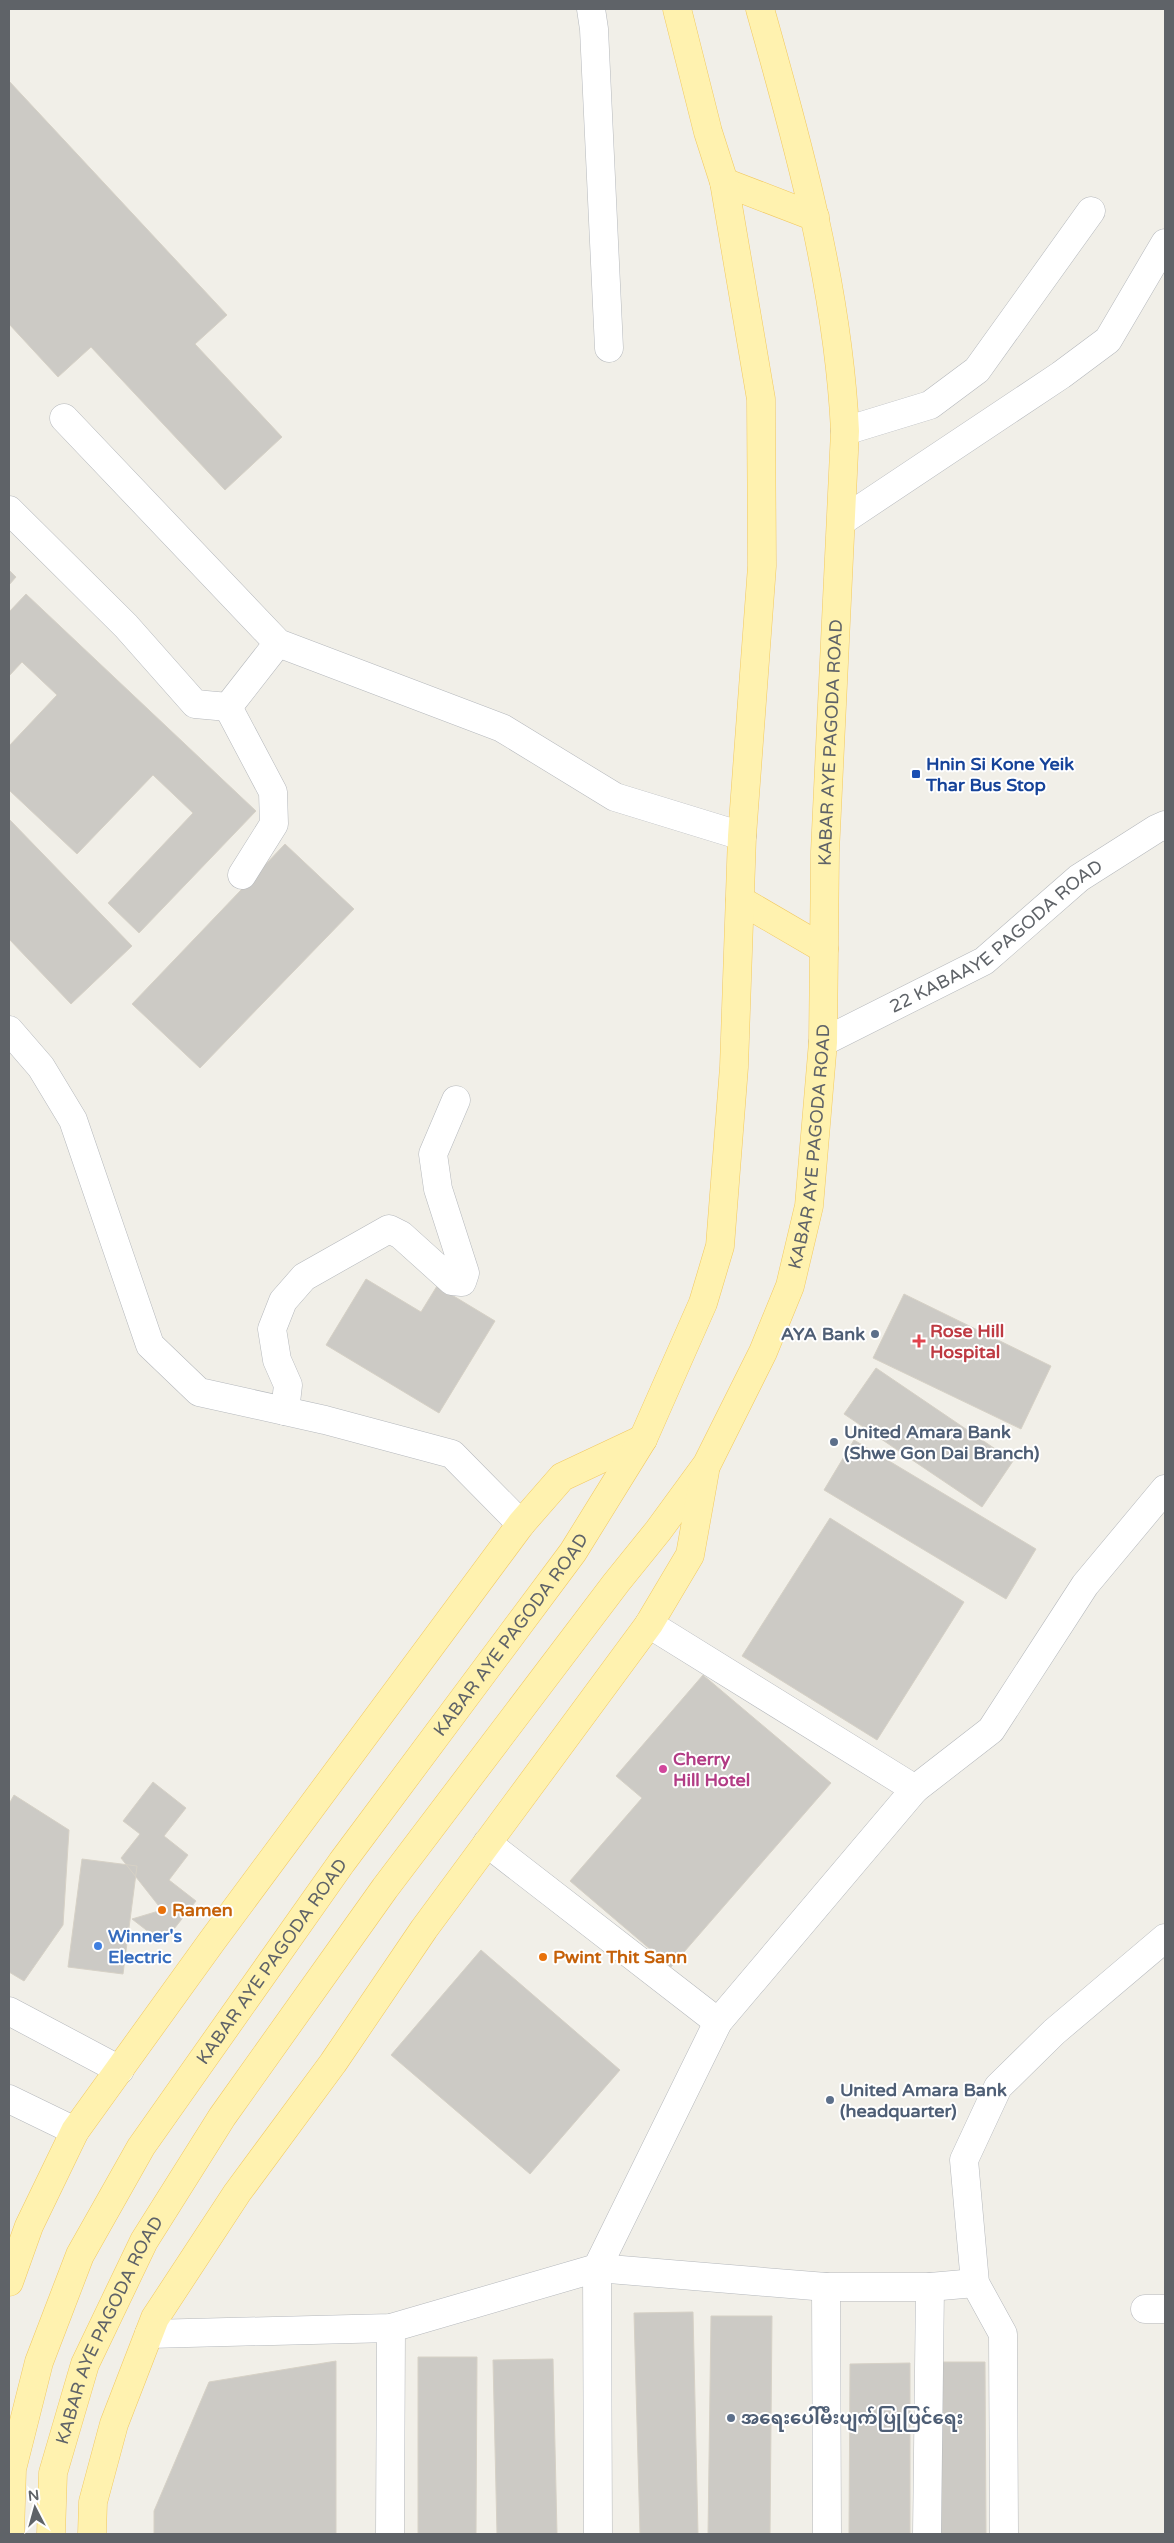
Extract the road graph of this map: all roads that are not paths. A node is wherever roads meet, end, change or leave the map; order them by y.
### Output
1 (591, 9) edge
2 (677, 9) edge
3 (760, 9) edge
4 (724, 182) junction
5 (1091, 211) dead end
6 (815, 217) junction
7 (1165, 243) edge
8 (609, 348) dead end
9 (64, 418) dead end
10 (845, 431) junction
11 (9, 510) edge
12 (842, 522) junction
13 (278, 643) junction
14 (228, 707) junction
15 (1165, 825) edge
16 (742, 836) junction
17 (242, 876) dead end
18 (740, 900) junction
19 (824, 949) junction
20 (9, 1030) edge
21 (823, 1042) junction
22 (456, 1100) dead end
23 (285, 1411) junction
24 (643, 1439) junction
25 (706, 1464) junction
26 (1165, 1489) edge
27 (521, 1524) junction
28 (649, 1624) junction
29 (915, 1789) junction
30 (487, 1843) junction
31 (1165, 1938) edge
32 (9, 2011) edge
33 (718, 2022) junction
34 (120, 2070) junction
35 (9, 2099) edge
36 (75, 2131) junction
37 (597, 2268) junction
38 (9, 2282) edge
39 (975, 2283) junction
40 (826, 2287) junction
41 (930, 2287) junction
42 (391, 2328) junction
43 (149, 2334) junction
44 (10, 2534) edge
45 (51, 2534) edge
46 (92, 2534) edge
47 (390, 2534) edge
48 (598, 2534) edge
49 (827, 2534) edge
50 (927, 2534) edge
51 (1004, 2534) edge

1 - 8 street
2 - 4 main road, KABAR AYE PAGODA ROAD
3 - 6 main road, KABAR AYE PAGODA ROAD
4 - 6 main road
4 - 16 main road, KABAR AYE PAGODA ROAD
5 - 10 street
6 - 10 main road, KABAR AYE PAGODA ROAD
7 - 12 street
9 - 13 street
10 - 12 main road, KABAR AYE PAGODA ROAD
11 - 14 street
12 - 19 main road, KABAR AYE PAGODA ROAD
13 - 14 street
13 - 16 street
14 - 17 street
15 - 21 street, 22 KABAAYE PAGODA ROAD
16 - 18 main road, KABAR AYE PAGODA ROAD
18 - 19 main road
18 - 24 main road, KABAR AYE PAGODA ROAD
19 - 21 main road, KABAR AYE PAGODA ROAD
20 - 23 street
21 - 25 main road, KABAR AYE PAGODA ROAD
22 - 23 street
23 - 27 street
24 - 27 main road
24 - 44 main road, KABAR AYE PAGODA ROAD
25 - 28 main road, KABAR AYE PAGODA ROAD
25 - 45 main road, KABAR AYE PAGODA ROAD
26 - 29 street
27 - 34 main road
28 - 29 street
28 - 30 main road, KABAR AYE PAGODA ROAD
29 - 33 street
30 - 33 street
30 - 43 main road, KABAR AYE PAGODA ROAD
31 - 39 street
32 - 34 street
33 - 37 street
34 - 36 main road
35 - 36 street
36 - 38 main road
37 - 40 street
37 - 42 street
37 - 48 street
39 - 41 street
39 - 51 street
40 - 41 street
40 - 49 street
41 - 50 street
42 - 43 street
42 - 47 street
43 - 46 main road, KABAR AYE PAGODA ROAD

